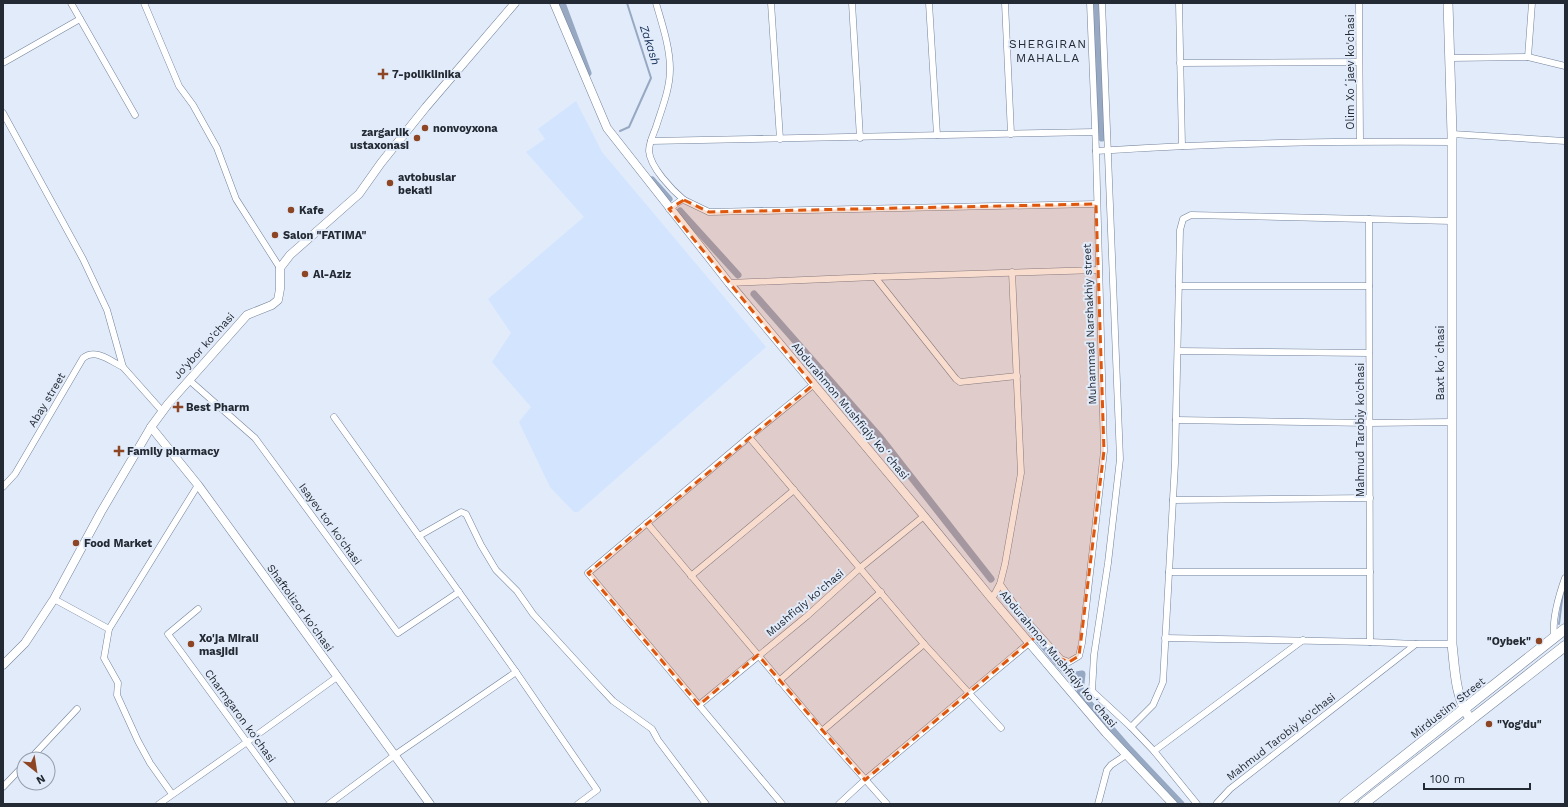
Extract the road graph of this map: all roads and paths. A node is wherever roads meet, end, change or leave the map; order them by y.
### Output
1 (71, 3) edge
2 (144, 3) edge
3 (515, 3) edge
4 (554, 3) edge
5 (656, 3) edge
6 (771, 3) edge
7 (852, 3) edge
8 (929, 3) edge
9 (1005, 3) edge
10 (1090, 3) edge
11 (1102, 3) edge
12 (1178, 3) edge
13 (1359, 3) edge
14 (1448, 3) edge
15 (1532, 3) edge
16 (80, 19) junction
17 (1528, 57) junction
18 (1450, 58) junction
19 (3, 62) edge
20 (1360, 62) junction
21 (1180, 63) junction
22 (1565, 66) edge
23 (3, 113) edge
24 (135, 115) dead end
25 (1095, 132) junction
26 (1011, 134) junction
27 (937, 135) junction
28 (860, 138) junction
29 (1452, 138) junction
30 (780, 139) junction
31 (651, 141) junction
32 (1360, 141) junction
33 (1565, 141) edge
34 (1182, 146) junction
35 (1108, 150) junction
36 (1096, 151) junction
37 (684, 200) junction
38 (1096, 204) junction
39 (670, 209) junction
40 (1369, 219) junction
41 (1452, 221) junction
42 (280, 268) junction
43 (1098, 270) junction
44 (1012, 272) junction
45 (875, 277) junction
46 (729, 283) junction
47 (1179, 286) junction
48 (1369, 286) junction
49 (1178, 351) junction
50 (1369, 352) junction
51 (122, 367) junction
52 (1017, 376) junction
53 (189, 380) junction
54 (814, 385) junction
55 (163, 412) junction
56 (334, 417) dead end
57 (1176, 420) junction
58 (1452, 422) junction
59 (1370, 423) junction
60 (151, 427) junction
61 (749, 437) junction
62 (198, 485) junction
63 (3, 488) edge
64 (794, 490) junction
65 (1370, 498) junction
66 (1173, 500) junction
67 (924, 516) junction
68 (647, 523) junction
69 (419, 536) junction
70 (860, 568) junction
71 (1169, 572) junction
72 (1370, 572) junction
73 (691, 576) junction
74 (1565, 578) edge
75 (1000, 584) junction
76 (459, 592) junction
77 (881, 592) junction
78 (54, 599) junction
79 (992, 599) junction
80 (198, 609) dead end
81 (109, 629) junction
82 (1565, 629) edge
83 (1554, 637) junction
84 (1165, 638) junction
85 (1303, 640) junction
86 (1370, 642) junction
87 (1029, 643) junction
88 (924, 644) junction
89 (1416, 644) junction
90 (1452, 644) junction
91 (1565, 646) edge
92 (758, 655) junction
93 (3, 666) edge
94 (516, 672) junction
95 (337, 677) junction
96 (779, 681) junction
97 (968, 693) junction
98 (699, 705) junction
99 (77, 709) dead end
100 (1464, 710) junction
101 (1471, 720) junction
102 (1131, 727) junction
103 (1000, 728) dead end
104 (822, 731) junction
105 (247, 742) junction
106 (38, 751) edge
107 (1154, 752) junction
108 (1126, 755) junction
109 (396, 756) junction
110 (16, 774) edge
111 (865, 780) junction
112 (3, 788) edge
113 (172, 794) junction
114 (1217, 802) dead end
115 (332, 803) edge
116 (580, 803) edge
117 (159, 804) edge
118 (292, 804) edge
119 (430, 804) edge
120 (706, 804) edge
121 (782, 804) edge
122 (839, 804) edge
123 (887, 804) edge
124 (1098, 804) edge
125 (1173, 804) edge
126 (1197, 804) edge
127 (1344, 804) edge
128 (1363, 804) edge

1 - 16 street
2 - 42 street
3 - 42 street
4 - 39 street, Abdurahmon Mushfiqiy koʻchasi
5 - 31 street
6 - 30 street
7 - 28 street
8 - 27 street
9 - 26 street
10 - 25 street, Muhammad Narshakhiy street
11 - 35 street
12 - 21 street
13 - 20 street, Olim Xoʻjaev ko'chasi
14 - 18 main road, Baxt koʻchasi
15 - 17 street
16 - 19 street
16 - 24 street
17 - 18 street
17 - 22 street
18 - 29 main road, Baxt koʻchasi
20 - 21 street
20 - 32 street, Olim Xoʻjaev ko'chasi
21 - 34 street
23 - 51 street
25 - 26 street
25 - 36 street, Muhammad Narshakhiy street
26 - 27 street
27 - 28 street
28 - 30 street
29 - 32 street
29 - 33 street
29 - 41 main road, Baxt koʻchasi
30 - 31 street
31 - 37 street
32 - 34 street
34 - 35 street
35 - 36 street
35 - 102 street
36 - 38 street, Muhammad Narshakhiy street
37 - 38 street
37 - 39 street
38 - 43 street, Muhammad Narshakhiy street
39 - 46 street, Abdurahmon Mushfiqiy koʻchasi
40 - 41 street
40 - 47 street
40 - 48 street, Mahmud Tarobiy ko'chasi
41 - 58 main road, Baxt koʻchasi
42 - 53 street, Jo'ybor ko'chasi
43 - 44 street
43 - 75 street, Muhammad Narshakhiy street
44 - 45 street
44 - 52 street
45 - 46 street
45 - 52 street
46 - 54 street, Abdurahmon Mushfiqiy koʻchasi
47 - 48 street
47 - 49 street
48 - 50 street, Mahmud Tarobiy ko'chasi
49 - 50 street
49 - 57 street
50 - 59 street, Mahmud Tarobiy ko'chasi
51 - 55 street
51 - 63 street, Abay street
52 - 75 street
53 - 55 street, Jo'ybor ko'chasi
53 - 76 street, Isayev tor ko'chasi
54 - 61 street
54 - 67 street, Abdurahmon Mushfiqiy koʻchasi
55 - 60 street, Jo'ybor ko'chasi
56 - 69 street
57 - 59 street
57 - 66 street
58 - 59 street
58 - 90 main road, Baxt koʻchasi
59 - 65 street, Mahmud Tarobiy ko'chasi
60 - 62 street, Shaftolizor ko'chasi
60 - 78 street, Jo'ybor ko'chasi
61 - 64 street
61 - 68 street
62 - 81 street
62 - 95 street, Shaftolizor ko'chasi
64 - 70 street
64 - 73 street
65 - 66 street
65 - 72 street, Mahmud Tarobiy ko'chasi
66 - 71 street
67 - 70 street, Mushfiqiy ko'chasi
67 - 79 street, Abdurahmon Mushfiqiy koʻchasi
68 - 73 street
68 - 98 street
69 - 76 street
69 - 120 street
70 - 77 street
70 - 92 street, Mushfiqiy ko'chasi
71 - 72 street
71 - 84 street
72 - 86 street, Mahmud Tarobiy ko'chasi
73 - 92 street
74 - 83 street
75 - 79 street
76 - 94 street
77 - 88 street
77 - 96 street
78 - 81 street
78 - 93 street, Jo'ybor ko'chasi
79 - 87 street, Abdurahmon Mushfiqiy koʻchasi
80 - 105 street, Charmgaron ko'chasi
81 - 113 street
82 - 83 main road, Mirdustim Street
83 - 100 main road, Mirdustim Street
84 - 85 street
84 - 102 street
85 - 86 street
85 - 107 street
86 - 89 street
87 - 97 street
87 - 108 street, Abdurahmon Mushfiqiy koʻchasi
88 - 97 street
88 - 104 street
89 - 90 street
89 - 114 street, Mahmud Tarobiy ko'chasi
90 - 100 main road, Baxt koʻchasi
91 - 101 main road, Mirdustim Street
92 - 96 street
92 - 98 street, Mushfiqiy ko'chasi
94 - 109 street
94 - 116 street
95 - 105 street
95 - 109 street, Shaftolizor ko'chasi
96 - 104 street
97 - 103 street
97 - 111 street
98 - 121 street
99 - 106 street
100 - 101 main road, Baxt koʻchasi
100 - 127 main road, Mirdustim Street
101 - 128 main road, Mirdustim Street
102 - 107 street
104 - 111 street
105 - 113 street
105 - 118 street, Charmgaron ko'chasi
107 - 126 street
108 - 124 street
108 - 125 street, Abdurahmon Mushfiqiy koʻchasi
109 - 115 street
109 - 119 street, Shaftolizor ko'chasi
110 - 112 street
111 - 122 street
111 - 123 street
113 - 117 street

